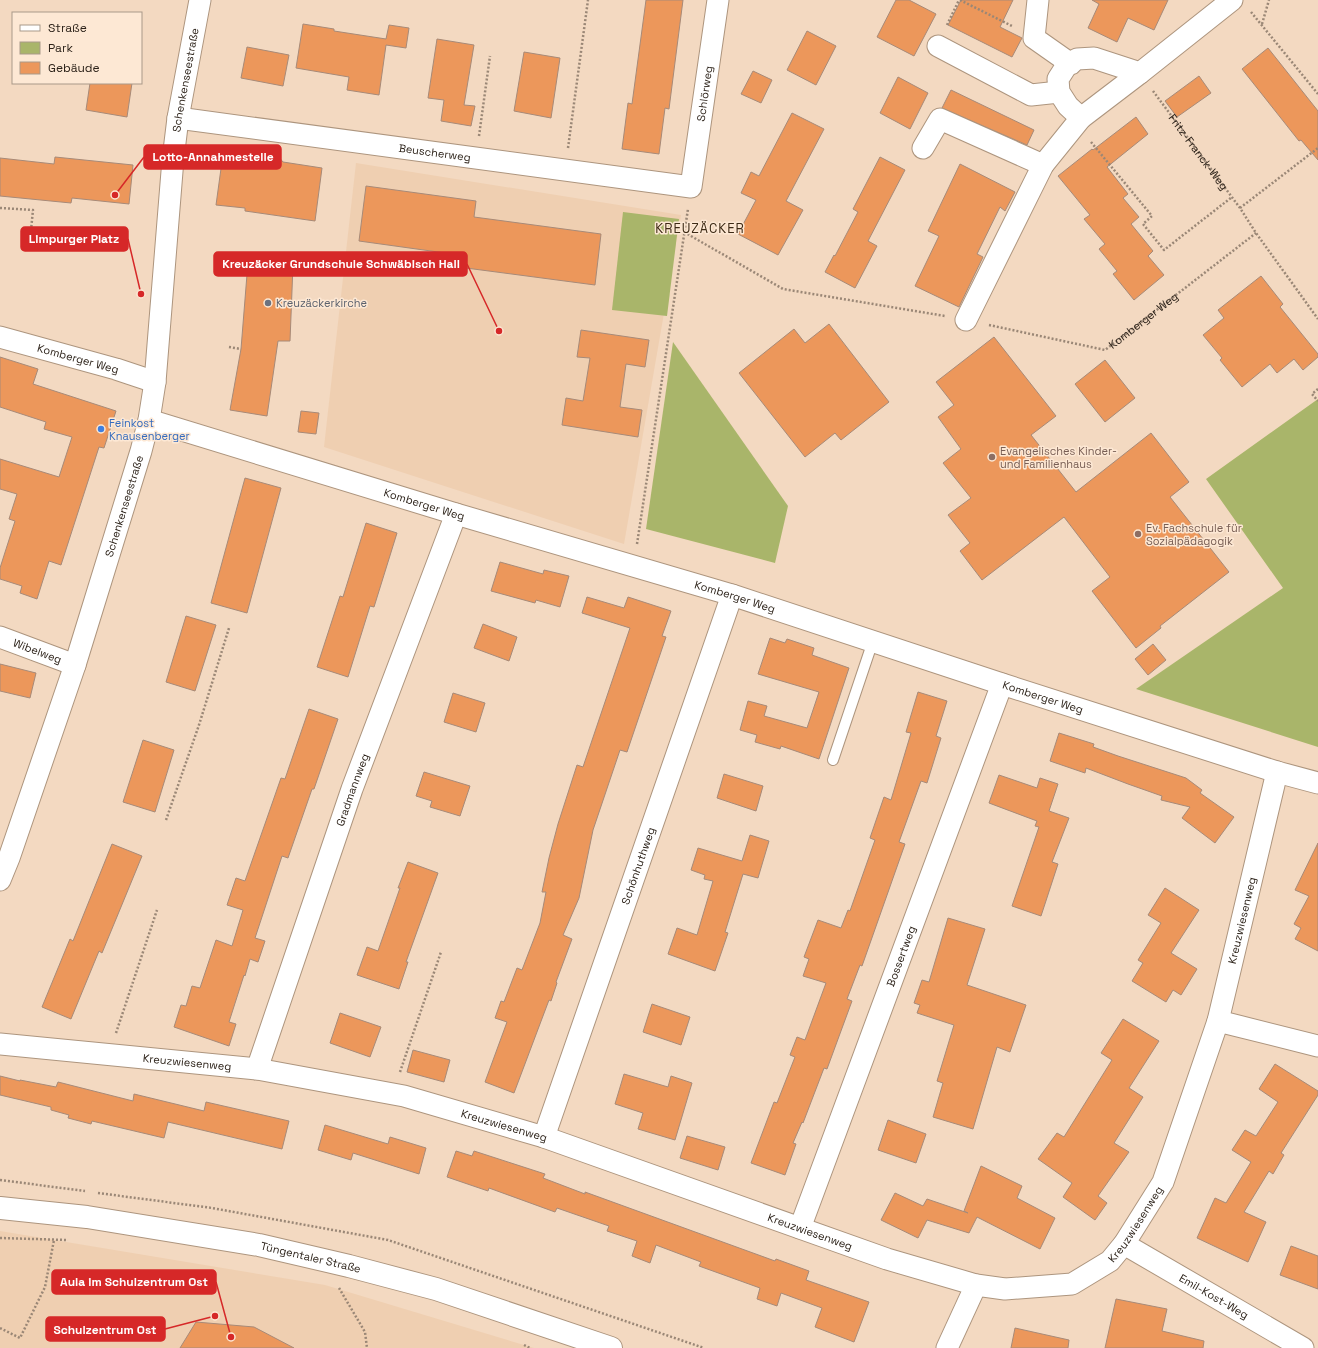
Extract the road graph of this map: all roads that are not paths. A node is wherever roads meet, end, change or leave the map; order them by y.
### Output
1 (200, 0) edge
2 (718, 0) edge
3 (1038, 0) edge
4 (1240, 5) edge
5 (938, 46) road end
6 (1070, 64) junction
7 (1140, 73) junction
8 (1059, 92) junction
9 (178, 118) junction
10 (1079, 121) junction
11 (924, 148) dead end
12 (1042, 165) junction
13 (691, 187) joint
14 (966, 320) road end
15 (0, 337) edge
16 (155, 382) junction
17 (149, 420) junction
18 (456, 514) junction
19 (732, 595) junction
20 (0, 637) edge
21 (873, 641) junction
22 (75, 665) junction
23 (1002, 684) junction
24 (833, 760) dead end
25 (1278, 772) junction
26 (1318, 783) edge
27 (4, 857) edge
28 (0, 880) edge
29 (1218, 1021) junction
30 (0, 1044) edge
31 (1318, 1046) edge
32 (257, 1069) junction
33 (544, 1137) junction
34 (0, 1208) edge
35 (800, 1228) junction
36 (1124, 1244) junction
37 (976, 1285) junction
38 (611, 1348) edge
39 (947, 1348) edge
40 (1302, 1348) edge

1 - 9 street, Schenkenseestraße
2 - 13 street, Schlörweg
3 - 6 street
4 - 7 street
5 - 8 street
6 - 7 street
6 - 8 street
7 - 10 street
8 - 10 street
9 - 13 street, Beuscherweg
9 - 16 street, Schenkenseestraße
10 - 12 street
11 - 12 street
12 - 14 street
15 - 16 street, Komberger Weg
16 - 17 street, Schenkenseestraße
17 - 18 street, Komberger Weg
17 - 22 street, Schenkenseestraße
18 - 19 street, Komberger Weg
18 - 32 street, Gradmannweg
19 - 21 street, Komberger Weg
19 - 33 street, Schönhuthweg
20 - 22 street, Wibelweg
21 - 23 street, Komberger Weg
21 - 24 lane
22 - 27 street, Schenkenseestraße
23 - 25 street, Komberger Weg
23 - 35 street, Bossertweg
25 - 26 street, Komberger Weg
25 - 29 street, Kreuzwiesenweg
27 - 28 street, Schenkenseestraße
29 - 31 street
29 - 36 street, Kreuzwiesenweg
30 - 32 street, Kreuzwiesenweg
32 - 33 street, Kreuzwiesenweg
33 - 35 street, Kreuzwiesenweg
34 - 38 street, Tüngentaler Straße
35 - 37 street, Kreuzwiesenweg
36 - 37 street, Kreuzwiesenweg
36 - 40 street, Emil-Kost-Weg
37 - 39 street

